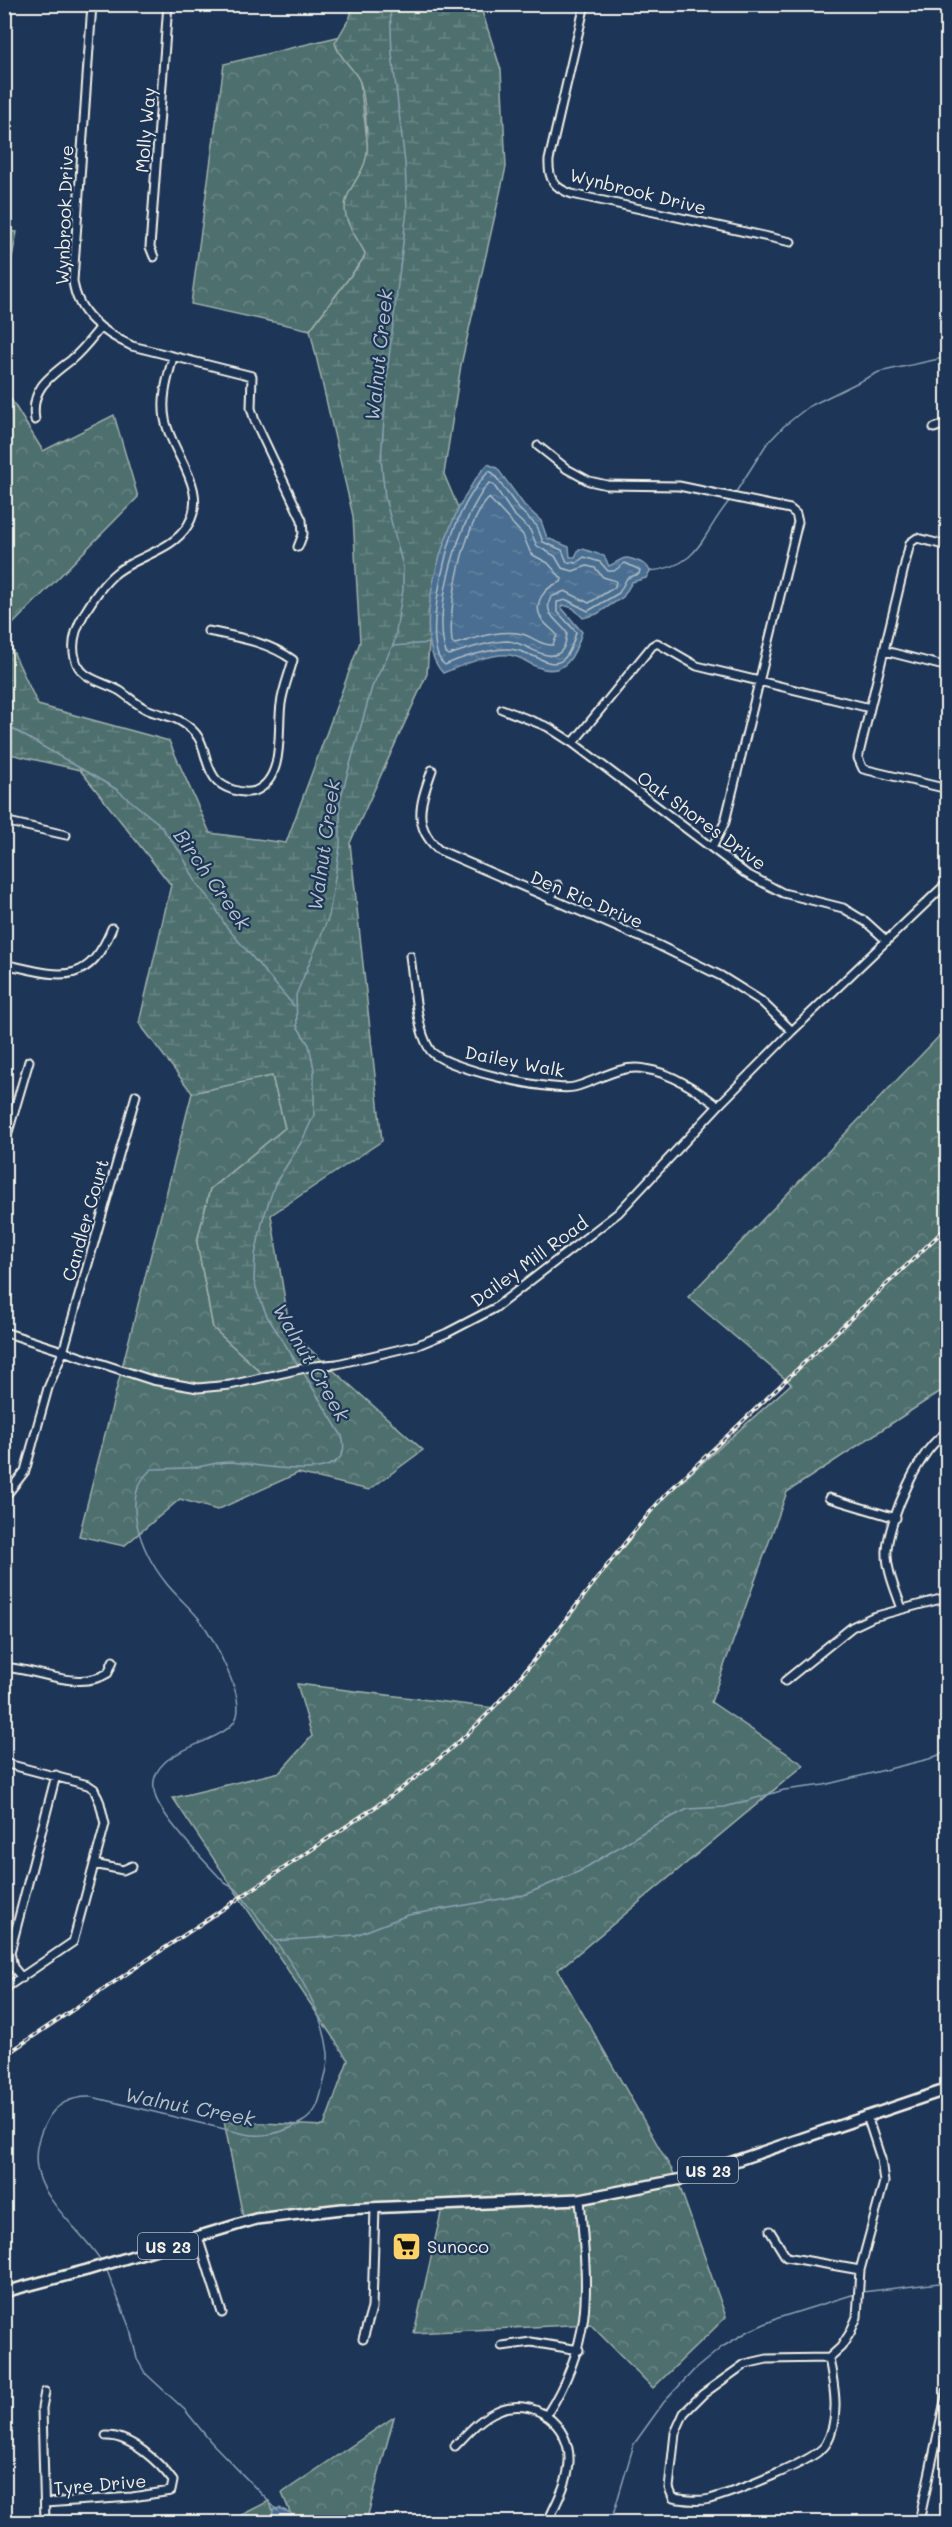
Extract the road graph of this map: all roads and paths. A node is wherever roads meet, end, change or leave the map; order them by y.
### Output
1 (92, 4) edge
2 (168, 4) edge
3 (585, 4) edge
4 (791, 242) dead end
5 (154, 256) dead end
6 (100, 328) junction
7 (173, 357) junction
8 (35, 420) dead end
9 (948, 423) edge
10 (934, 428) dead end
11 (538, 446) dead end
12 (948, 546) edge
13 (298, 547) dead end
14 (208, 631) dead end
15 (885, 651) junction
16 (948, 668) edge
17 (759, 682) junction
18 (870, 708) junction
19 (502, 709) dead end
20 (573, 743) junction
21 (432, 770) dead end
22 (948, 789) edge
23 (4, 821) edge
24 (66, 835) dead end
25 (712, 848) junction
26 (948, 882) edge
27 (558, 885) dead end
28 (550, 899) junction
29 (112, 928) dead end
30 (887, 941) junction
31 (410, 956) dead end
32 (4, 964) edge
33 (792, 1030) junction
34 (29, 1061) dead end
35 (136, 1095) dead end
36 (718, 1106) junction
37 (4, 1146) edge
38 (4, 1332) edge
39 (63, 1352) junction
40 (948, 1432) edge
41 (4, 1498) edge
42 (828, 1498) dead end
43 (896, 1518) junction
44 (948, 1596) edge
45 (902, 1609) junction
46 (113, 1662) dead end
47 (4, 1667) edge
48 (785, 1681) dead end
49 (4, 1763) edge
50 (56, 1775) junction
51 (94, 1864) junction
52 (132, 1866) dead end
53 (22, 1978) junction
54 (4, 1989) edge
55 (948, 2089) edge
56 (867, 2116) junction
57 (580, 2199) junction
58 (375, 2208) junction
59 (770, 2231) dead end
60 (198, 2237) junction
61 (860, 2270) junction
62 (4, 2292) edge
63 (222, 2313) dead end
64 (363, 2339) dead end
65 (502, 2346) dead end
66 (579, 2350) junction
67 (829, 2358) junction
68 (948, 2387) edge
69 (45, 2392) dead end
70 (546, 2416) junction
71 (105, 2436) dead end
72 (454, 2446) dead end
73 (45, 2503) junction
74 (45, 2523) edge
75 (548, 2523) edge
76 (918, 2523) edge

1 - 6 street, Wynbrook Drive
2 - 5 street, Molly Way
3 - 4 street, Wynbrook Drive
6 - 7 street, Wynbrook Drive
6 - 8 street
7 - 13 street, Wynbrook Drive
7 - 14 street
9 - 10 street
11 - 17 street
12 - 15 street
15 - 16 street
15 - 18 street
17 - 18 street
17 - 20 street
17 - 25 street
18 - 22 street
19 - 20 street, Oak Shores Drive
20 - 25 street, Oak Shores Drive
21 - 28 street, Den Ric Drive
23 - 24 street
25 - 30 street, Oak Shores Drive
26 - 30 street, Dailey Mill Road
27 - 28 street
28 - 33 street, Den Ric Drive
29 - 32 street
30 - 33 street, Dailey Mill Road
31 - 36 street, Dailey Walk
33 - 36 street, Dailey Mill Road
34 - 37 street
35 - 39 street, Candler Court
36 - 39 street, Dailey Mill Road
38 - 39 street, Dailey Mill Road
39 - 41 street, Candler Court
40 - 43 street
42 - 43 street
43 - 45 street
44 - 45 street
45 - 48 street
46 - 47 street
49 - 50 street
50 - 51 street
50 - 53 street
51 - 52 street
51 - 53 street
53 - 54 street
55 - 56 main road, US 23
56 - 57 main road, US 23
56 - 61 street
57 - 58 main road, US 23
57 - 66 street
58 - 60 main road, US 23
58 - 64 street
59 - 61 street
60 - 62 main road, US 23
60 - 63 street
61 - 67 street
65 - 66 street
66 - 70 street
67 - 67 street
68 - 76 street
69 - 73 street
70 - 72 street
70 - 75 street
71 - 73 street, Tyre Drive
73 - 74 street

